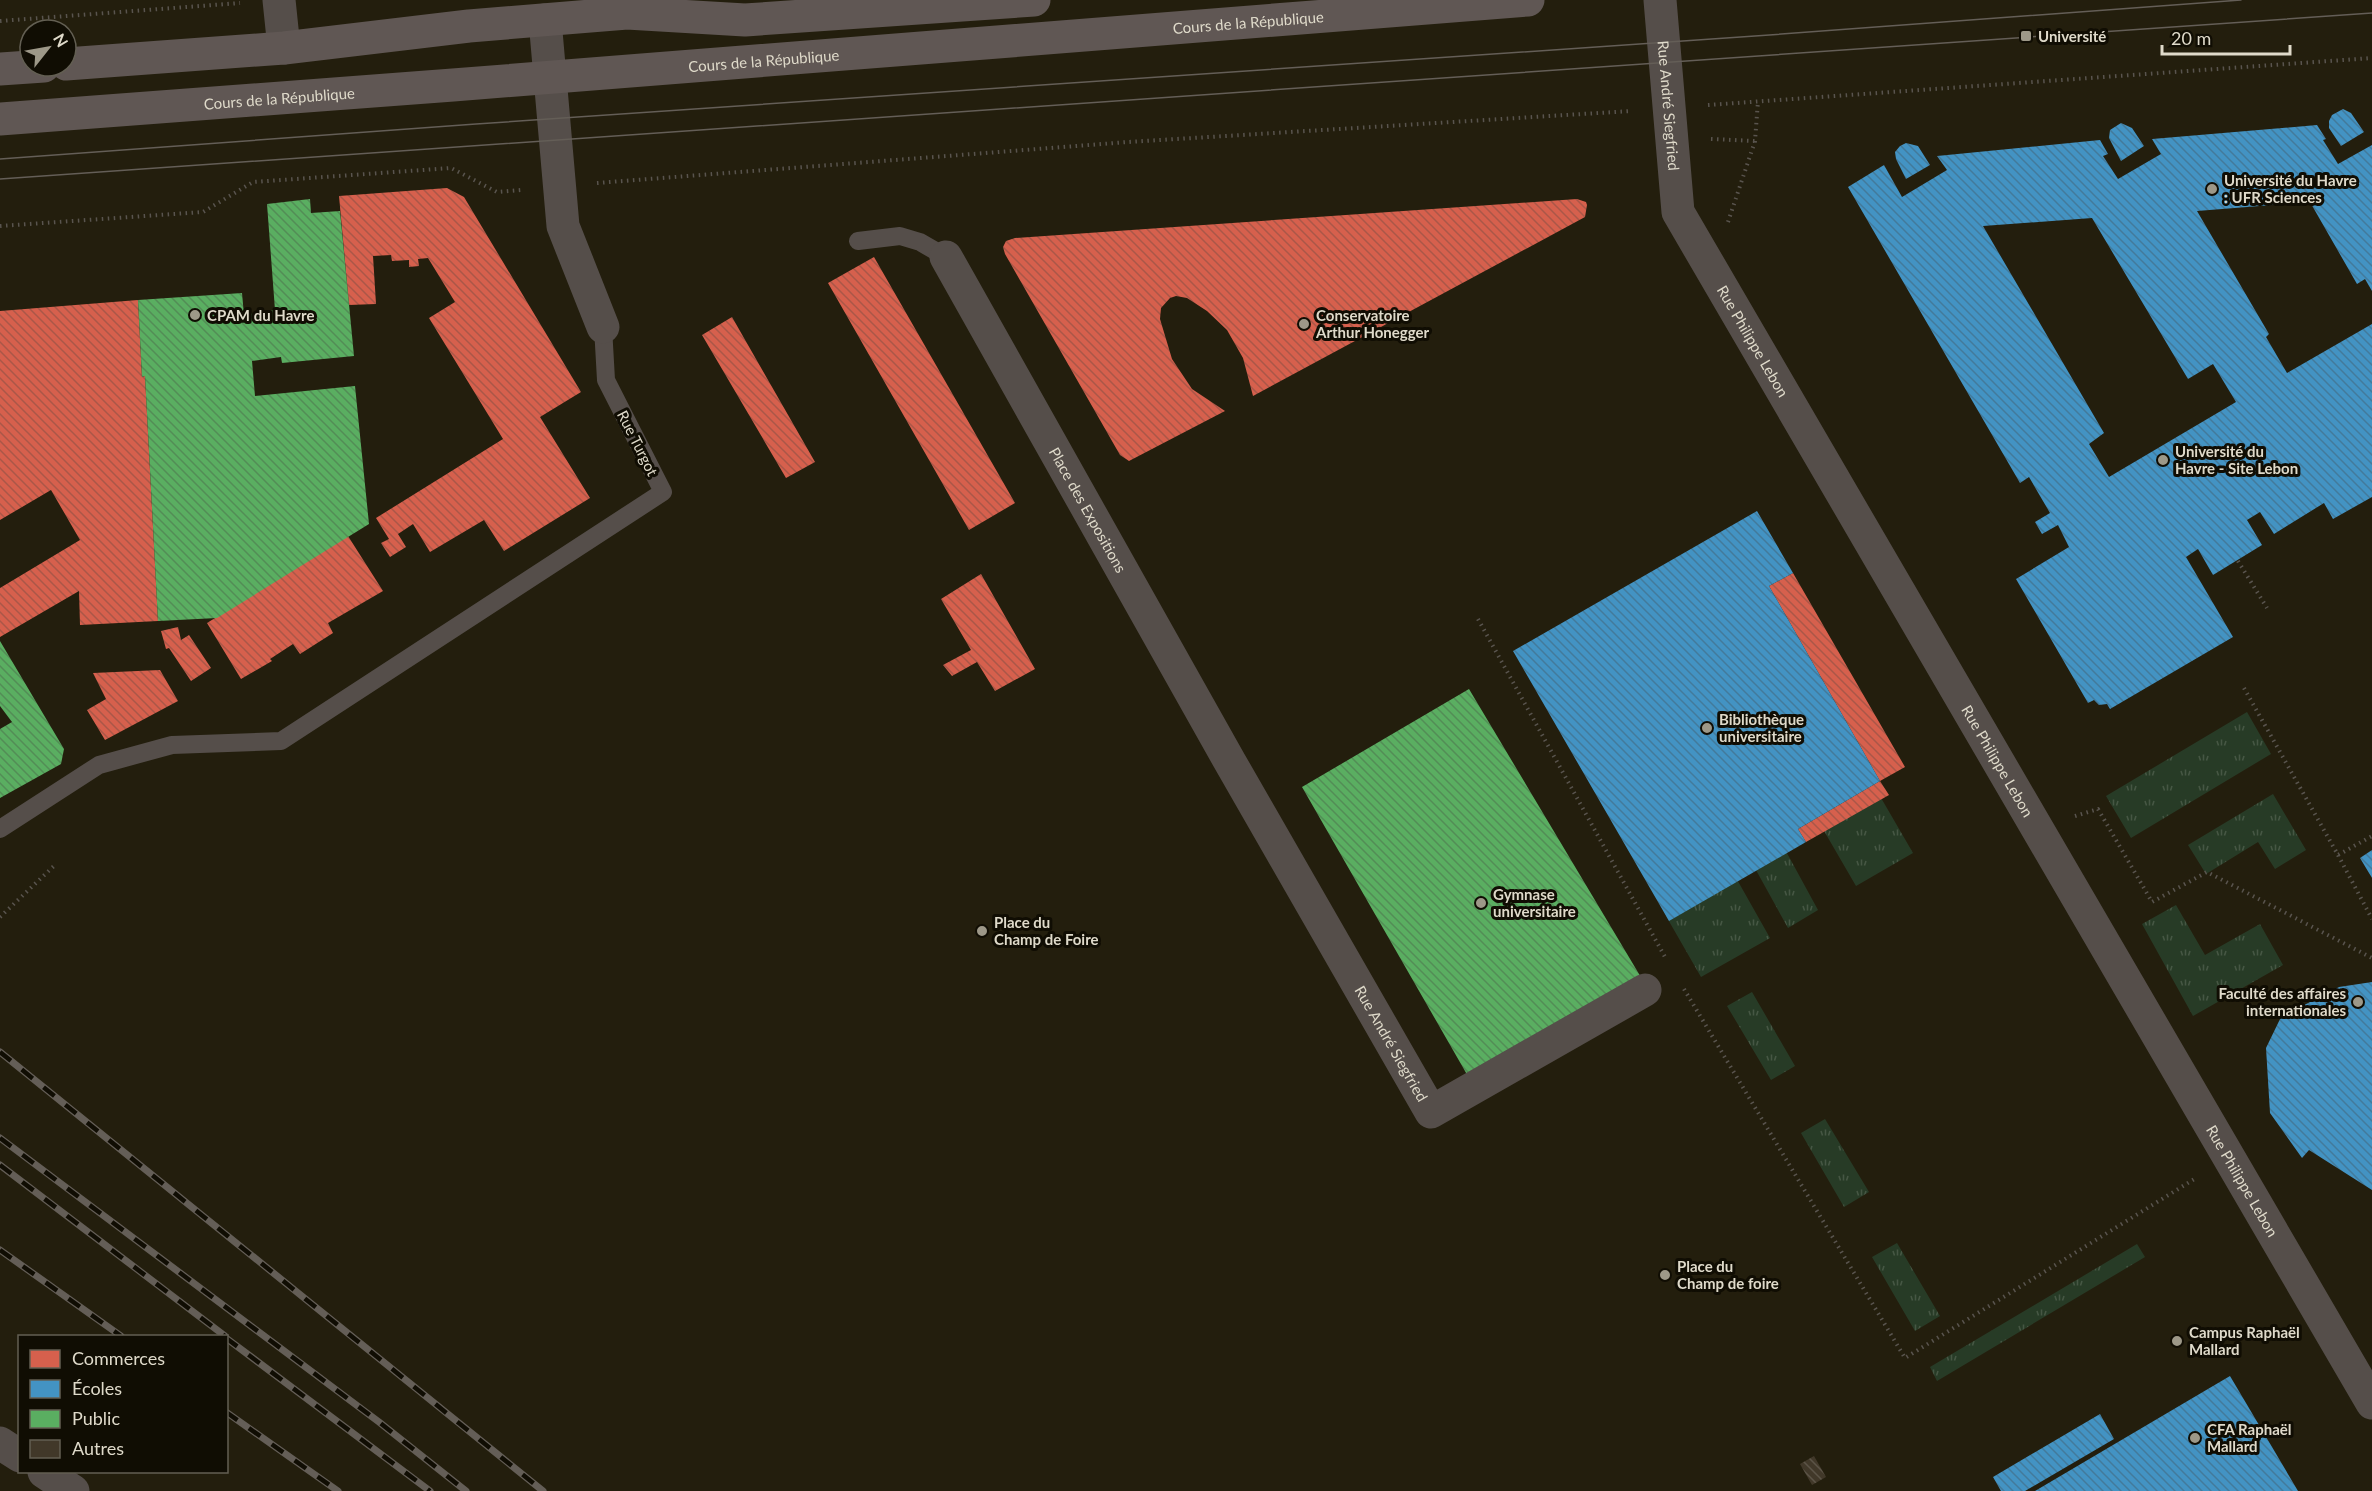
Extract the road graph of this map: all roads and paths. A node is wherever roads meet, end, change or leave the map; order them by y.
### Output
1 (279, 0) edge
2 (1034, 0) edge
3 (1528, 0) edge
4 (1660, 0) edge
5 (1298, 9) edge
6 (545, 20) junction
7 (0, 21) edge
8 (284, 48) junction
9 (2372, 58) edge
10 (78, 63) edge
11 (18, 68) edge
12 (0, 69) edge
13 (550, 78) junction
14 (1758, 101) junction
15 (1668, 108) junction
16 (0, 119) edge
17 (1701, 139) dead end
18 (1755, 141) junction
19 (559, 186) junction
20 (0, 226) edge
21 (858, 241) dead end
22 (946, 256) joint
23 (1712, 271) junction
24 (603, 327) joint
25 (2238, 561) dead end
26 (2267, 608) dead end
27 (1478, 619) dead end
28 (2244, 688) dead end
29 (1230, 762) joint
30 (2098, 808) dead end
31 (0, 829) edge
32 (2372, 836) edge
33 (2337, 855) junction
34 (56, 864) dead end
35 (0, 917) edge
36 (2372, 918) edge
37 (1666, 958) dead end
38 (2372, 958) edge
39 (1678, 979) dead end
40 (1645, 990) dead end
41 (2229, 1157) junction
42 (2372, 1403) edge
43 (0, 1443) edge
44 (18, 1455) edge
45 (46, 1473) edge
46 (74, 1491) edge

1 - 7 path
1 - 8 street
2 - 6 main road
3 - 5 main road, Cours de la République
4 - 15 street, Rue André Siegfried
5 - 13 main road, Cours de la République
6 - 8 main road
6 - 13 street, Rue Turgot
8 - 10 main road
9 - 14 path
11 - 12 main road
13 - 16 main road, Cours de la République
13 - 19 street, Rue Turgot
14 - 15 path
14 - 18 path, Rue Philippe Lebon
15 - 19 path
15 - 23 street, Rue André Siegfried
17 - 18 path
18 - 23 path, Rue Philippe Lebon
19 - 20 path
19 - 24 street, Rue Turgot
21 - 22 lane
22 - 29 street, Place des Expositions
23 - 41 street, Rue Philippe Lebon
24 - 31 lane, Rue Turgot
25 - 26 path
27 - 37 path
28 - 33 path
29 - 40 street, Rue André Siegfried
30 - 38 path
32 - 33 path
33 - 36 path
34 - 35 path
39 - 41 path
41 - 42 street, Rue Philippe Lebon
43 - 44 street
45 - 46 street

